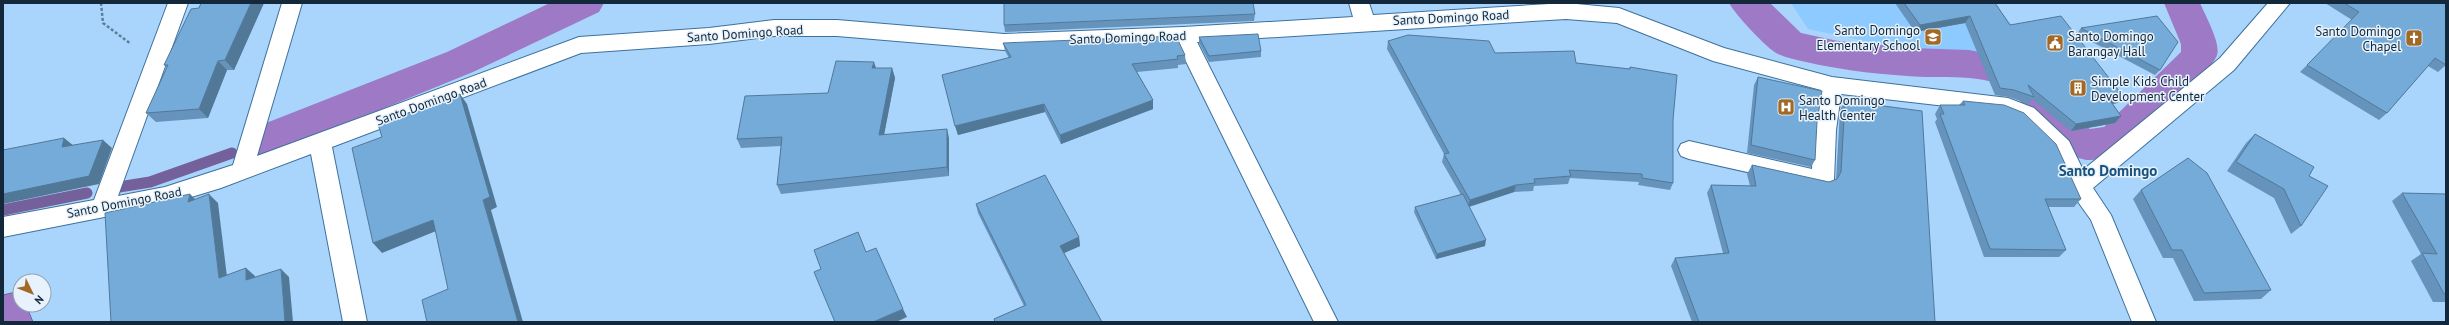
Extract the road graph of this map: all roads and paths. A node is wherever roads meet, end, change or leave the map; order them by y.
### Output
1 (101, 3) edge
2 (178, 3) edge
3 (292, 3) edge
4 (2280, 3) edge
5 (1362, 12) edge
6 (1183, 35) junction
7 (156, 64) junction
8 (1832, 85) junction
9 (320, 142) junction
10 (1689, 150) dead end
11 (242, 171) junction
12 (2079, 186) junction
13 (102, 208) junction
14 (3, 227) edge
15 (355, 322) edge
16 (1326, 322) edge
17 (2144, 322) edge

1 - 7 path
2 - 7 street
3 - 11 street
4 - 12 street
5 - 6 street, Santo Domingo Road
5 - 8 street, Santo Domingo Road
6 - 9 street, Santo Domingo Road
6 - 16 street
7 - 13 street
8 - 10 street
8 - 12 street, Santo Domingo Road
9 - 11 street, Santo Domingo Road
9 - 15 street
11 - 13 street, Santo Domingo Road
12 - 17 street, Santo Domingo Road
13 - 14 street, Santo Domingo Road

